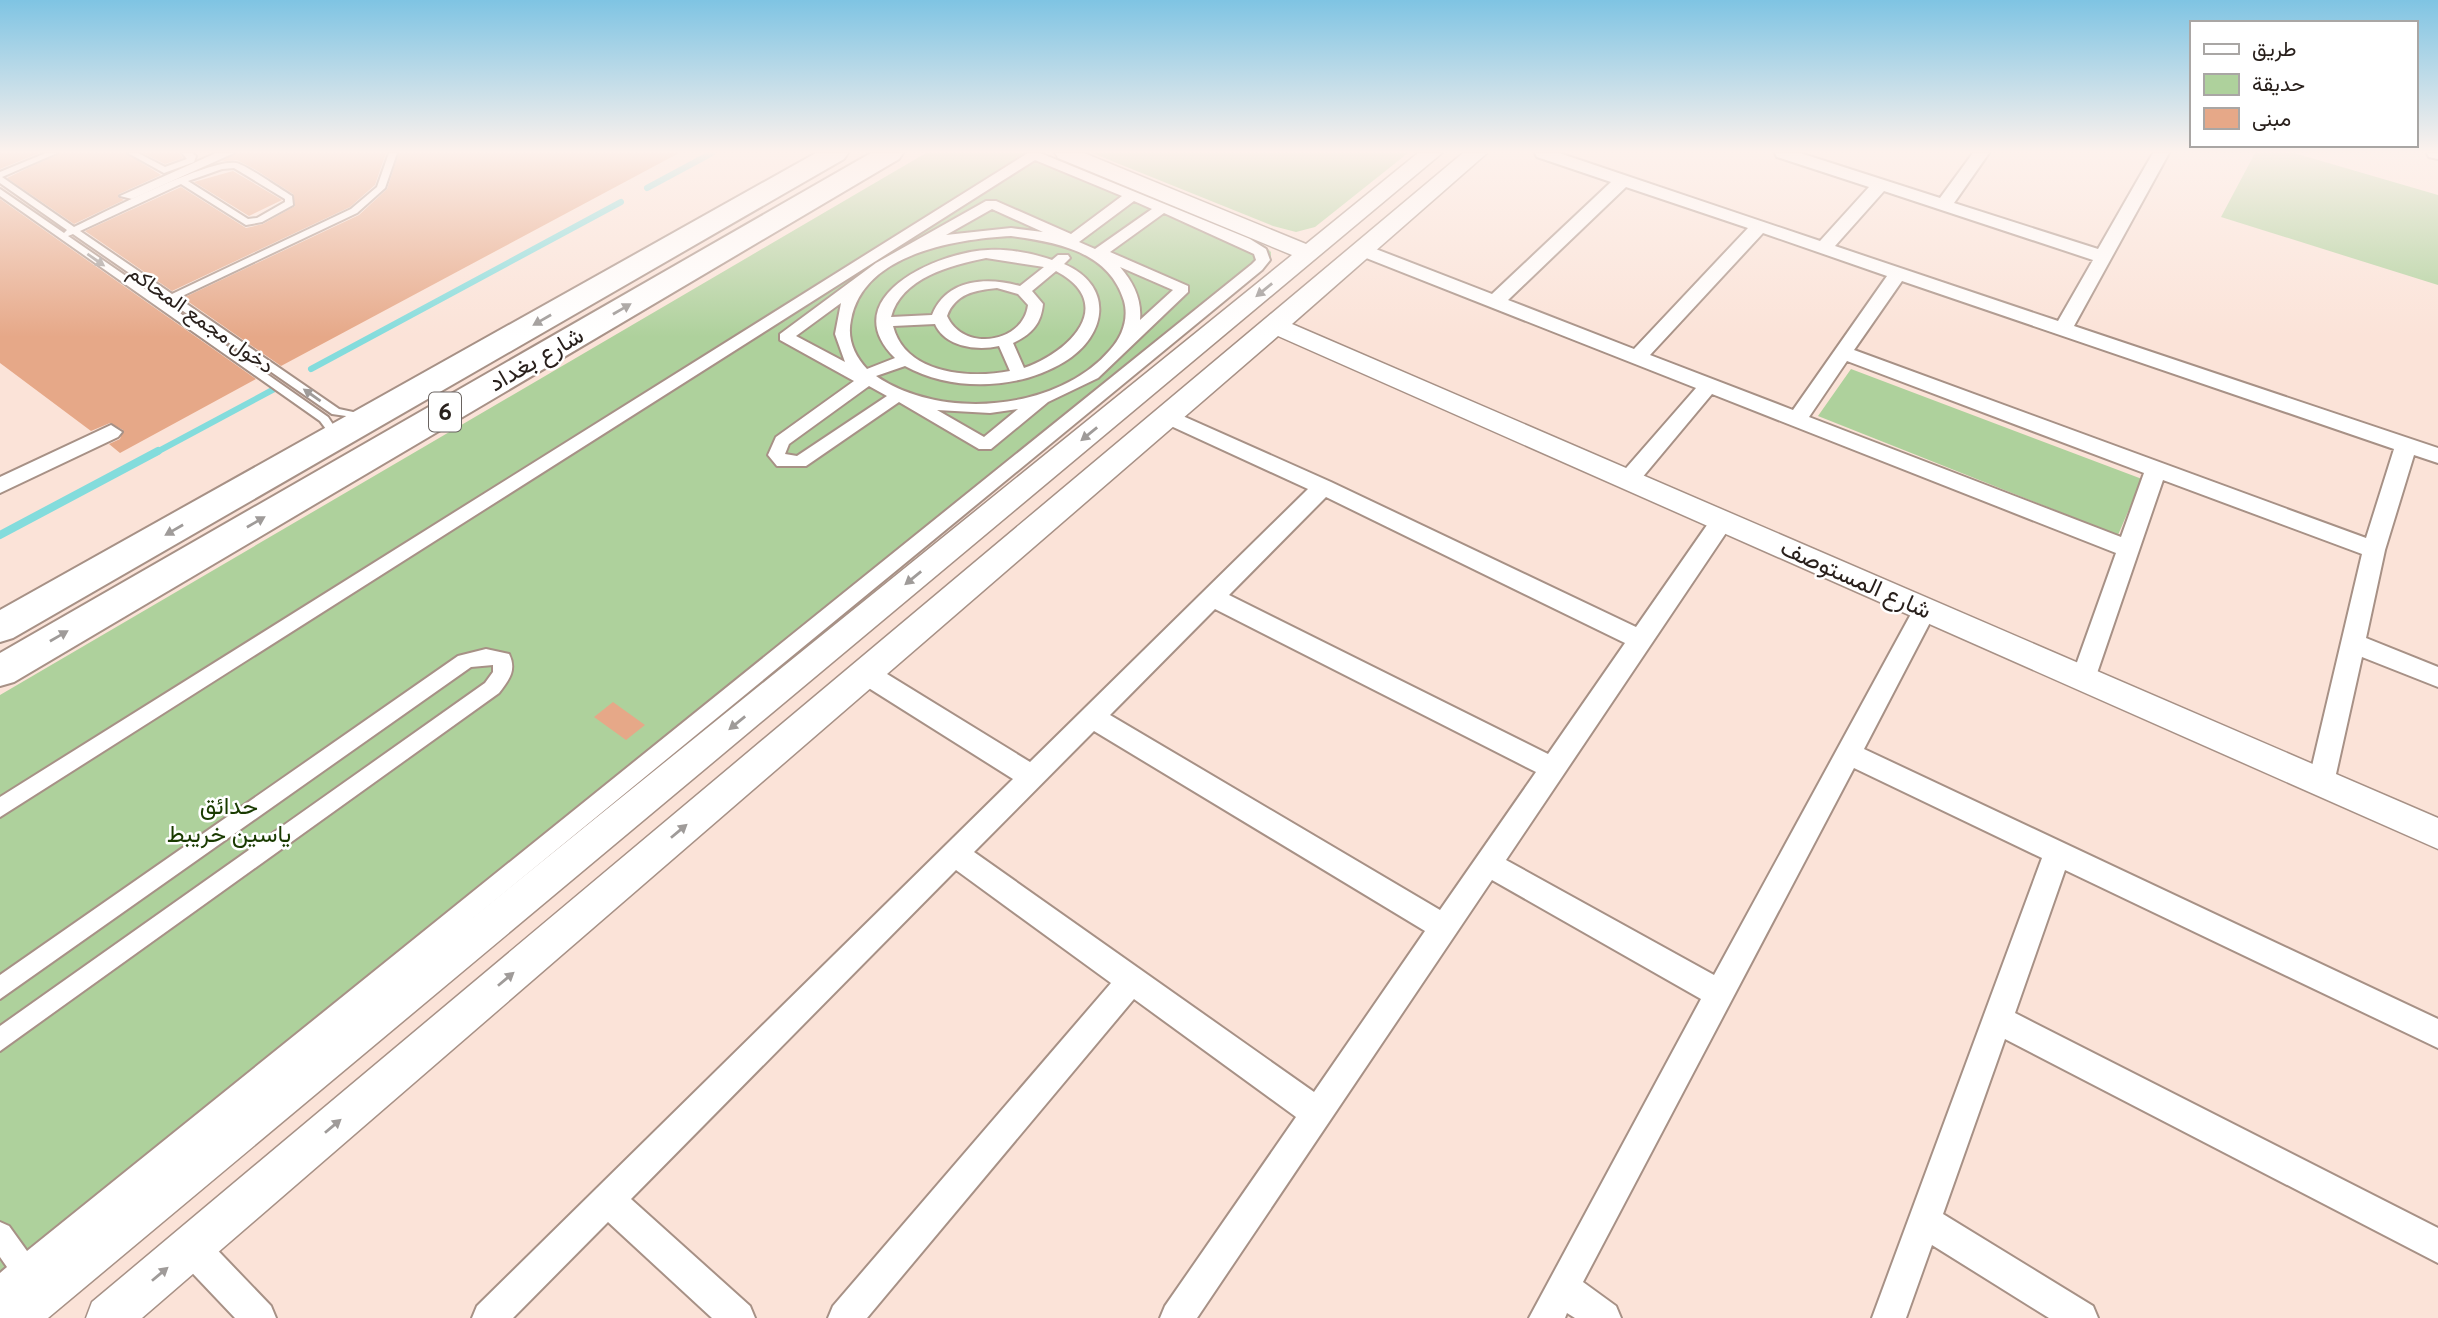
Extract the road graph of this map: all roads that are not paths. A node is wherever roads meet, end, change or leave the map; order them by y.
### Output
1 (32, 215) edge
2 (52, 215) edge
3 (110, 215) edge
4 (234, 215) edge
5 (269, 215) edge
6 (347, 215) edge
7 (727, 215) edge
8 (784, 215) edge
9 (940, 215) edge
10 (973, 215) edge
11 (1013, 215) edge
12 (1109, 215) edge
13 (1153, 215) edge
14 (1178, 215) edge
15 (1215, 215) edge
16 (1362, 215) edge
17 (1391, 215) edge
18 (1587, 215) edge
19 (1723, 215) edge
20 (1853, 215) edge
21 (1973, 215) edge
22 (2127, 215) edge
23 (1759, 227) junction
24 (74, 230) junction
25 (62, 236) junction
26 (1073, 243) junction
27 (1822, 248) junction
28 (1362, 250) junction
29 (1308, 253) junction
30 (1098, 254) junction
31 (2103, 257) junction
32 (886, 264) junction
33 (1056, 265) junction
34 (128, 268) junction
35 (116, 274) junction
36 (1897, 274) junction
37 (911, 280) junction
38 (1023, 291) junction
39 (171, 298) junction
40 (1495, 302) junction
41 (160, 303) junction
42 (939, 319) junction
43 (884, 322) junction
44 (1274, 325) junction
45 (2062, 331) junction
46 (1005, 341) junction
47 (1124, 343) junction
48 (1067, 352) junction
49 (1843, 353) junction
50 (1637, 357) junction
51 (906, 359) junction
52 (925, 369) junction
53 (1097, 371) junction
54 (1018, 374) junction
55 (862, 376) junction
56 (1709, 385) junction
57 (902, 396) junction
58 (1042, 398) junction
59 (374, 416) junction
60 (1167, 416) junction
61 (1797, 419) junction
62 (111, 432) dead end
63 (329, 441) junction
64 (2406, 445) junction
65 (2438, 456) edge
66 (1049, 467) junction
67 (2156, 469) junction
68 (1628, 480) junction
69 (0, 486) edge
70 (1085, 486) junction
71 (1323, 486) junction
72 (1722, 521) junction
73 (2129, 549) junction
74 (2374, 550) junction
75 (1212, 597) junction
76 (1925, 609) junction
77 (0, 628) edge
78 (1641, 640) junction
79 (2353, 643) junction
80 (0, 671) edge
81 (865, 673) junction
82 (2438, 677) edge
83 (2083, 679) junction
84 (1092, 717) junction
85 (1848, 752) junction
86 (1553, 769) junction
87 (1032, 777) junction
88 (2321, 783) junction
89 (0, 808) edge
90 (2438, 834) edge
91 (2058, 852) junction
92 (955, 854) junction
93 (1488, 864) junction
94 (1446, 928) junction
95 (443, 965) junction
96 (1130, 982) junction
97 (0, 988) edge
98 (1719, 994) junction
99 (479, 1002) junction
100 (1997, 1019) junction
101 (2438, 1034) edge
102 (0, 1040) edge
103 (1317, 1114) junction
104 (608, 1200) junction
105 (1924, 1221) junction
106 (0, 1235) edge
107 (2438, 1246) edge
108 (191, 1247) junction
109 (25, 1269) junction
110 (1562, 1288) junction
111 (0, 1290) edge
112 (13, 1318) edge
113 (108, 1318) edge
114 (259, 1318) edge
115 (489, 1318) edge
116 (738, 1318) edge
117 (845, 1318) edge
118 (1177, 1318) edge
119 (1546, 1318) edge
120 (1604, 1318) edge
121 (1889, 1318) edge
122 (2081, 1318) edge

1 - 25 lane
2 - 24 lane, دخول مجمع المحاكم
3 - 24 lane
4 - 5 lane
6 - 39 lane
7 -> 59 highway, شارع بغداد / 6
80 -> 8 highway, شارع بغداد / 6
9 - 89 street
10 - 32 street
11 - 26 street
12 - 26 street
13 - 30 street
14 - 109 street
15 - 29 street
16 - 29 street
17 - 28 street
18 - 40 street
19 - 23 street
20 - 27 street
21 - 31 street
22 - 31 street
23 - 27 street
23 - 50 street
24 - 25 lane
24 - 34 lane, دخول مجمع المحاكم
25 -> 35 lane
26 - 30 street
26 - 32 street
26 - 33 street
27 - 36 street
28 - 40 street
28 - 44 street
29 -> 66 street
30 - 47 street
30 - 47 street
31 - 45 street
32 - 37 street
32 - 55 street
32 - 55 street
33 - 37 street
33 - 38 street
33 - 48 street
34 - 35 lane
34 - 39 lane, دخول مجمع المحاكم
35 - 41 lane
36 - 45 street
36 - 49 street
37 - 43 street
38 - 42 street
38 - 46 street
39 - 41 lane
59 -> 39 lane, دخول مجمع المحاكم
40 - 50 street
41 - 63 lane
42 - 43 street
42 - 46 street
43 - 51 street
44 - 60 street
44 - 68 street, شارع المستوصف
45 - 64 street
46 - 54 street
47 - 53 street
48 - 53 street
48 - 54 street
49 - 61 street
49 - 67 street
50 - 56 street
51 - 52 street
51 - 55 street
52 - 54 street
52 - 57 street
53 - 58 street
55 - 57 street
55 - 57 street
56 - 61 street
56 - 68 street
57 - 58 street
57 - 58 street
59 - 63 highway, شارع بغداد / 6
60 - 70 street
60 - 71 street
61 - 73 street
62 - 69 street
63 -> 77 highway, شارع بغداد / 6
64 - 65 street
64 - 74 street
66 - 70 street
66 -> 95 street
67 - 73 street
67 - 74 street
68 - 72 street, شارع المستوصف
70 - 81 street
71 - 75 street
71 - 78 street
72 - 76 street, شارع المستوصف
72 - 78 street
73 - 83 street
74 - 79 street
75 - 84 street
75 - 86 street
76 - 83 street, شارع المستوصف
76 - 85 street
78 - 86 street
79 - 82 street
79 - 88 street
81 - 87 street
99 -> 81 street
83 - 88 street, شارع المستوصف
84 - 87 street
84 - 94 street
85 - 91 street
85 - 98 street
86 - 93 street
87 - 92 street
88 - 90 street, شارع المستوصف
91 - 100 street
91 - 101 street
92 - 96 street
92 - 104 street
93 - 94 street
93 - 98 street
94 - 103 street
95 - 99 street
95 - 112 street
96 - 103 street
96 - 117 street
97 - 102 street
98 - 110 street
108 -> 99 street
100 - 105 street
100 - 107 street
103 - 118 street
104 - 115 street
104 - 116 street
105 - 121 street
105 - 122 street
106 - 109 street
113 -> 108 street
108 - 114 street
109 - 111 street
110 - 119 street
110 - 120 street

